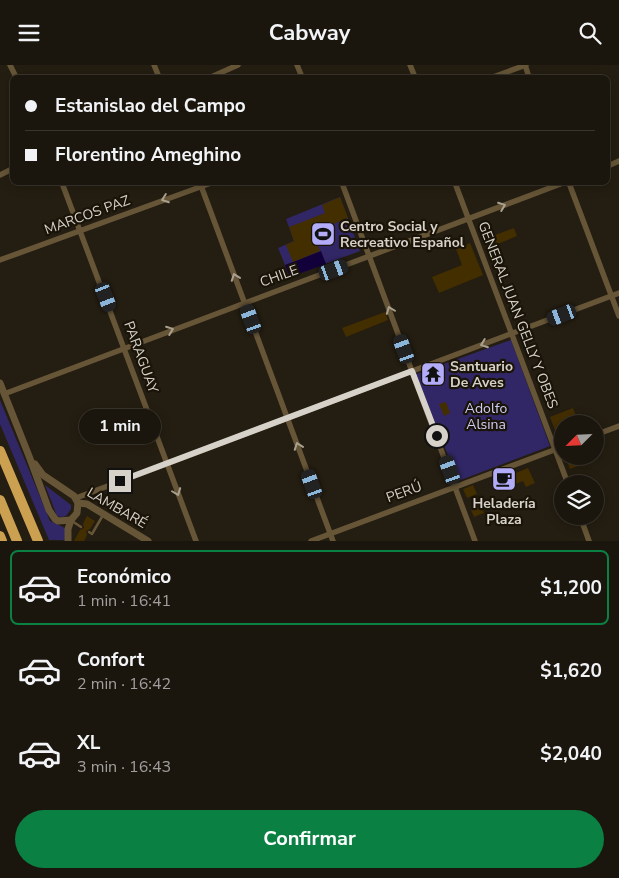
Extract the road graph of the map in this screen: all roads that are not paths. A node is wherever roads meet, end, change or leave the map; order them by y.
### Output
1 (238, 65) edge
2 (525, 65) edge
3 (216, 75) edge
4 (498, 75) edge
5 (63, 185) edge
6 (198, 185) edge
7 (201, 185) edge
8 (343, 185) edge
9 (456, 185) edge
10 (558, 185) edge
11 (570, 185) edge
12 (469, 218) junction
13 (81, 231) junction
14 (369, 257) junction
15 (0, 260) edge
16 (619, 293) edge
17 (612, 296) junction
18 (244, 302) junction
19 (619, 316) edge
20 (512, 334) junction
21 (124, 347) junction
22 (412, 371) junction
23 (0, 383) edge
24 (4, 394) junction
25 (288, 419) junction
26 (619, 426) edge
27 (604, 432) edge
28 (554, 447) edge
29 (554, 450) edge
30 (0, 451) edge
31 (29, 456) junction
32 (167, 464) junction
33 (456, 487) junction
34 (0, 500) edge
35 (77, 501) junction
36 (104, 514) junction
37 (71, 520) junction
38 (583, 525) edge
39 (81, 527) dead end
40 (89, 532) dead end
41 (330, 533) junction
42 (0, 536) edge
43 (2, 541) edge
44 (17, 541) edge
45 (38, 541) edge
46 (68, 541) edge
47 (148, 541) edge
48 (196, 541) edge
49 (311, 541) edge
50 (333, 541) edge
51 (475, 541) edge
52 (589, 541) edge

1 - 3 street
2 - 4 street
5 - 13 street, PARAGUAY
6 -> 13 street, MARCOS PAZ
18 -> 7 street
8 - 14 street
9 - 12 street, GENERAL JUAN GELLY Y OBES
12 -> 10 street, CHILE
11 - 17 street
12 - 14 street, CHILE
12 - 20 street, GENERAL JUAN GELLY Y OBES
13 - 15 street, MARCOS PAZ
13 - 21 street, PARAGUAY
14 - 18 street, CHILE
22 -> 14 street
16 - 17 street
17 - 19 street
17 - 20 street
21 -> 18 street, CHILE
18 - 25 street
20 -> 22 street
20 - 28 street, GENERAL JUAN GELLY Y OBES
21 - 24 street, CHILE
21 - 32 street, PARAGUAY
22 - 25 street
22 - 33 street
23 - 24 street
24 - 31 street
25 - 32 street
41 -> 25 street
26 - 27 street
29 - 33 street, PERÚ
30 - 45 highway
31 - 35 street, LAMBARÉ
31 - 37 street
32 - 35 street
32 -> 48 street, PARAGUAY
33 - 41 street, PERÚ
33 - 51 street
34 - 44 highway
35 - 36 street, LAMBARÉ
35 - 37 street
36 - 40 lane
36 - 47 street, LAMBARÉ
37 - 39 lane
37 - 46 street
38 - 52 street
41 - 49 street, PERÚ
41 - 50 street
42 - 43 highway

